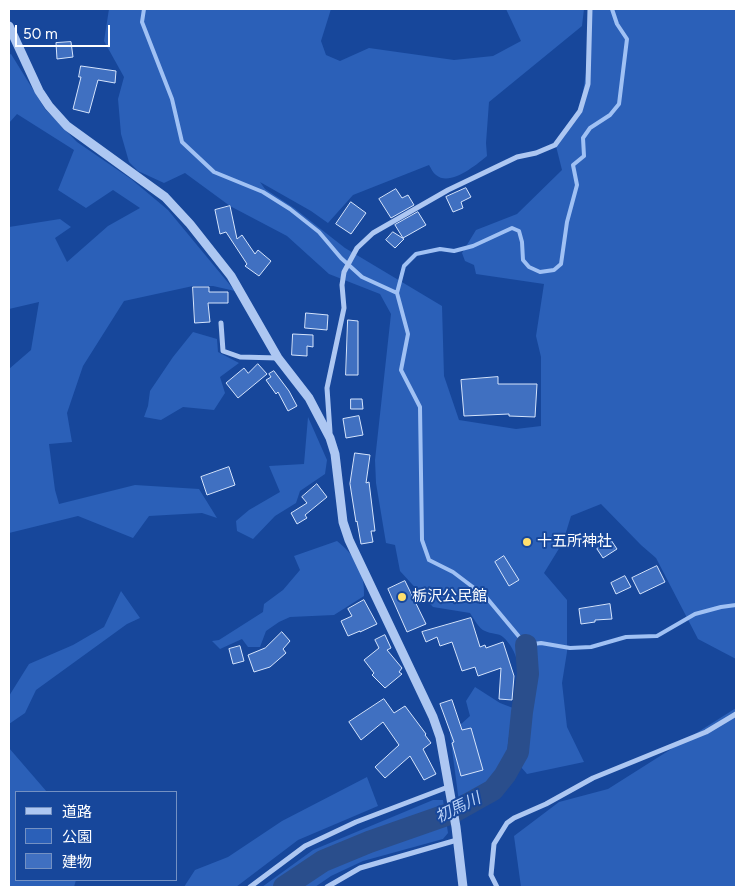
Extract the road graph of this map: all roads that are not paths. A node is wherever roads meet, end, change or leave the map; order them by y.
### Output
1 (590, 9) edge
2 (9, 26) edge
3 (221, 323) dead end
4 (278, 358) junction
5 (330, 438) junction
6 (736, 714) edge
7 (449, 792) junction
8 (457, 840) junction
9 (250, 887) edge
10 (327, 887) edge
11 (463, 887) edge
12 (497, 887) edge

1 - 5 street
2 - 4 street
3 - 4 street
4 - 5 street
5 - 7 street
6 - 12 street
7 - 8 street
7 - 9 street
8 - 10 street
8 - 11 street

